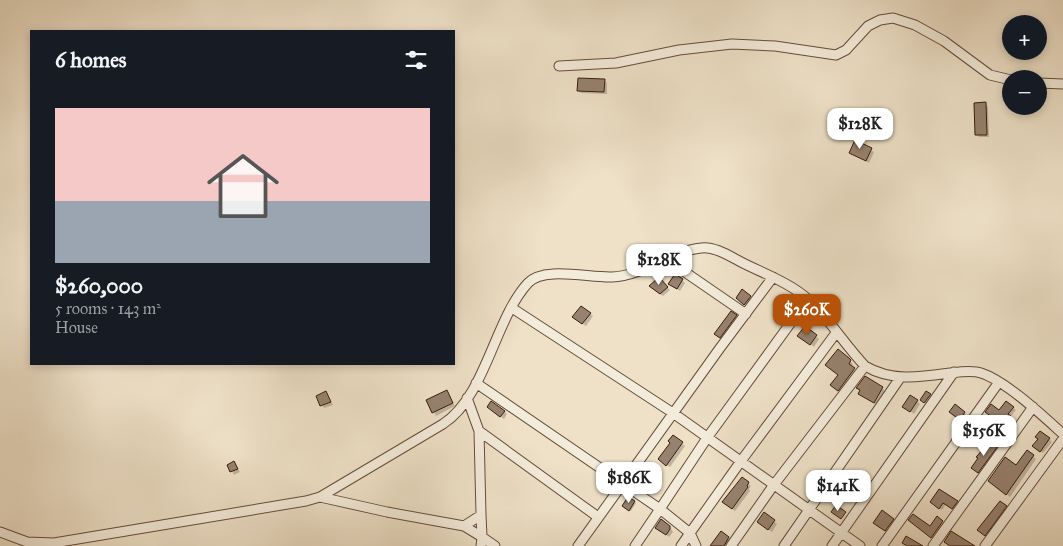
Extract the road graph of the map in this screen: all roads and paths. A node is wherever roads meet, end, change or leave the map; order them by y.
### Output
1 (559, 66) dead end
2 (1002, 78) edge
3 (1047, 83) edge
4 (1063, 84) edge
5 (666, 259) junction
6 (773, 277) junction
7 (808, 299) junction
8 (512, 308) junction
9 (746, 314) junction
10 (836, 333) junction
11 (865, 366) junction
12 (954, 372) junction
13 (900, 378) junction
14 (999, 382) junction
15 (476, 383) junction
16 (467, 398) junction
17 (1034, 407) junction
18 (673, 413) junction
19 (479, 431) junction
20 (1063, 434) edge
21 (707, 438) junction
22 (1063, 439) edge
23 (740, 461) junction
24 (623, 483) junction
25 (773, 486) junction
26 (320, 497) junction
27 (660, 510) junction
28 (808, 510) junction
29 (481, 515) junction
30 (598, 517) junction
31 (464, 526) junction
32 (0, 532) edge
33 (690, 533) junction
34 (840, 534) junction
35 (482, 542) edge
36 (495, 546) edge
37 (578, 546) edge
38 (635, 546) edge
39 (681, 546) edge
40 (696, 546) edge
41 (731, 546) edge
42 (784, 546) edge
43 (832, 546) edge
44 (860, 546) edge
45 (882, 546) edge
46 (933, 546) edge
47 (985, 546) edge

1 - 2 street
3 - 4 street
5 - 6 street
5 - 8 street
5 - 9 street
6 - 7 street
6 - 9 street
7 - 10 street
7 - 21 street
8 - 15 street
8 - 18 street
9 - 18 street
10 - 11 street
10 - 23 street
11 - 13 street
11 - 25 street
12 - 13 street
12 - 14 street
12 - 34 street
13 - 28 street
14 - 17 street
14 - 45 street
15 - 16 street
15 - 24 street
16 - 19 street
16 - 26 street
17 - 20 street
17 - 46 street
18 - 21 street
18 - 24 street
19 - 29 street
19 - 30 street
21 - 23 street
21 - 27 street
22 - 47 street
23 - 25 street
23 - 33 street
24 - 27 street
24 - 30 street
25 - 28 street
25 - 41 street
26 - 31 street
26 - 32 street
27 - 33 street
27 - 38 street
28 - 34 street
28 - 42 street
29 - 31 street
29 - 35 street
30 - 37 street
31 - 35 street
33 - 39 street
33 - 40 street
34 - 43 street
34 - 44 street
35 - 36 street

